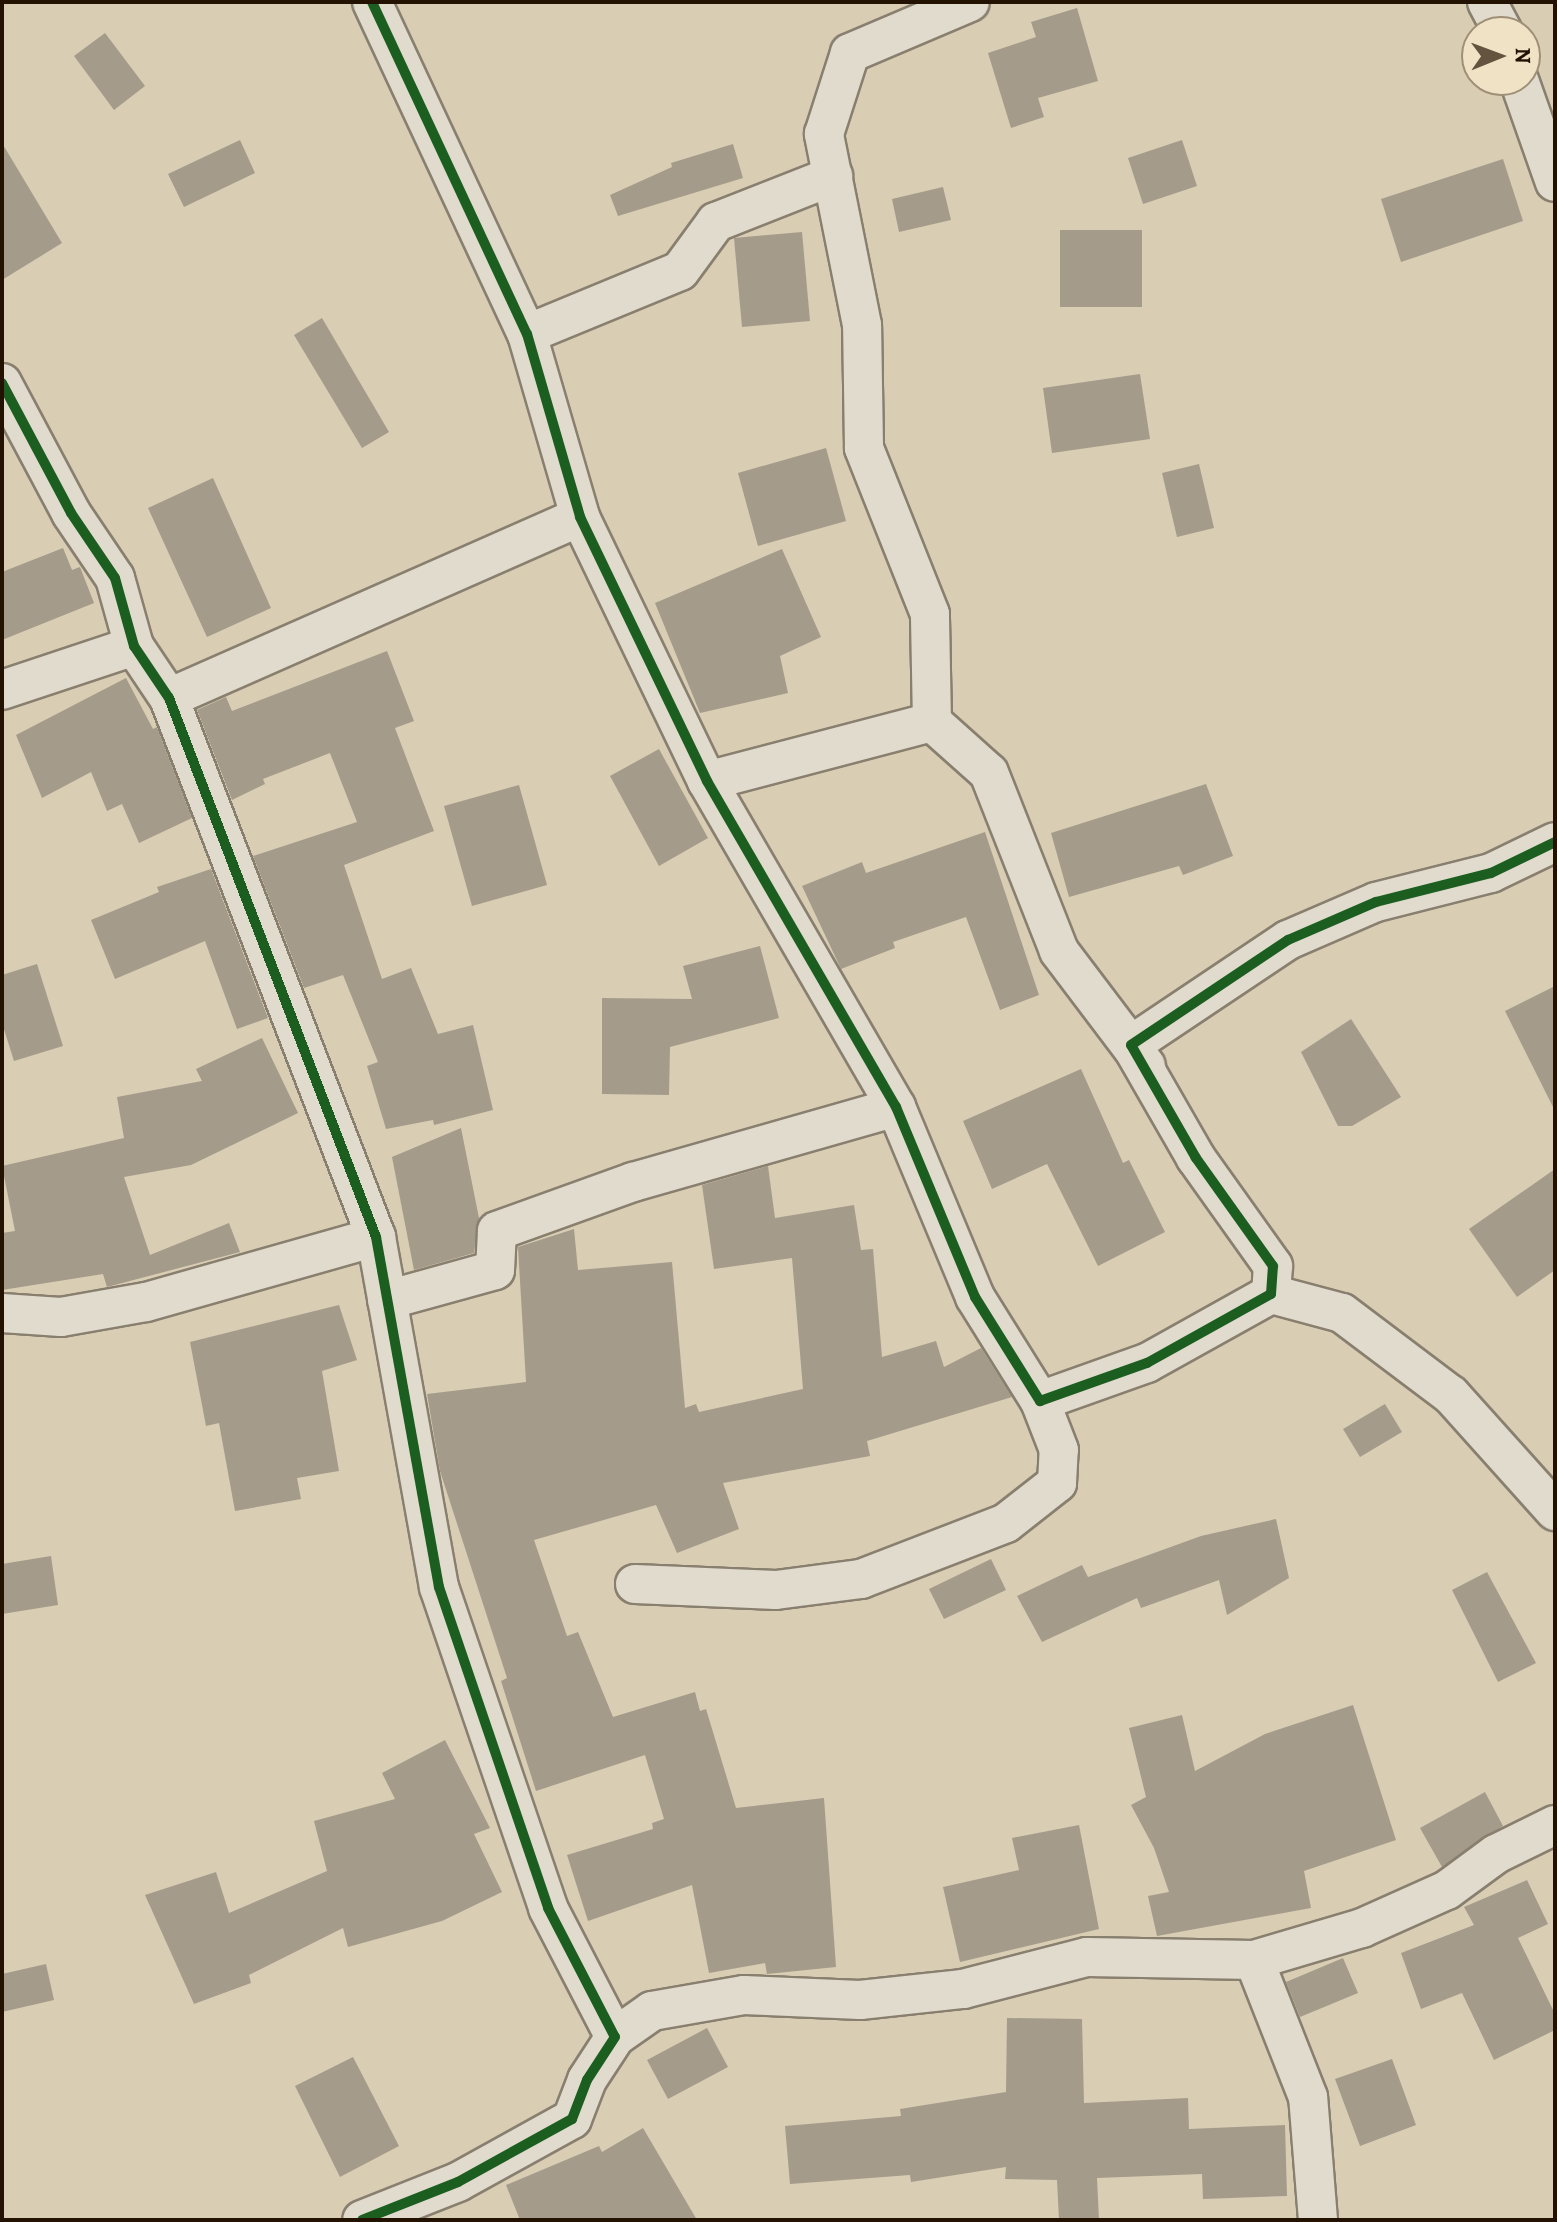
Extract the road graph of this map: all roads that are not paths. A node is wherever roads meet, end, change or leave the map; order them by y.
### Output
1 (372, 2) edge
2 (970, 2) edge
3 (1525, 96) edge
4 (833, 176) junction
5 (1555, 182) edge
6 (527, 334) junction
7 (2, 383) edge
8 (580, 517) junction
9 (134, 646) junction
10 (2, 690) edge
11 (169, 698) junction
12 (932, 722) junction
13 (707, 781) junction
14 (1555, 842) edge
15 (1131, 1045) junction
16 (896, 1107) junction
17 (376, 1237) junction
18 (1271, 1294) junction
19 (387, 1300) junction
20 (2, 1313) edge
21 (1040, 1401) junction
22 (1555, 1511) edge
23 (635, 1584) dead end
24 (1555, 1825) edge
25 (1254, 1960) junction
26 (615, 2037) junction
27 (362, 2220) edge
28 (1318, 2220) edge

1 - 6 street
2 - 4 street
3 - 5 street
4 - 6 street
4 - 12 street
6 - 8 street
7 - 9 street
8 - 11 street
8 - 13 street
9 - 10 street
9 - 11 street
11 - 17 street
12 - 13 street
12 - 15 street
13 - 16 street
14 - 15 street
15 - 18 street
16 - 19 street
16 - 21 street
17 - 19 street
17 - 20 street
18 - 21 street
18 - 22 street
19 - 26 street
21 - 23 street
24 - 25 street
25 - 26 street
25 - 28 street
26 - 27 street

